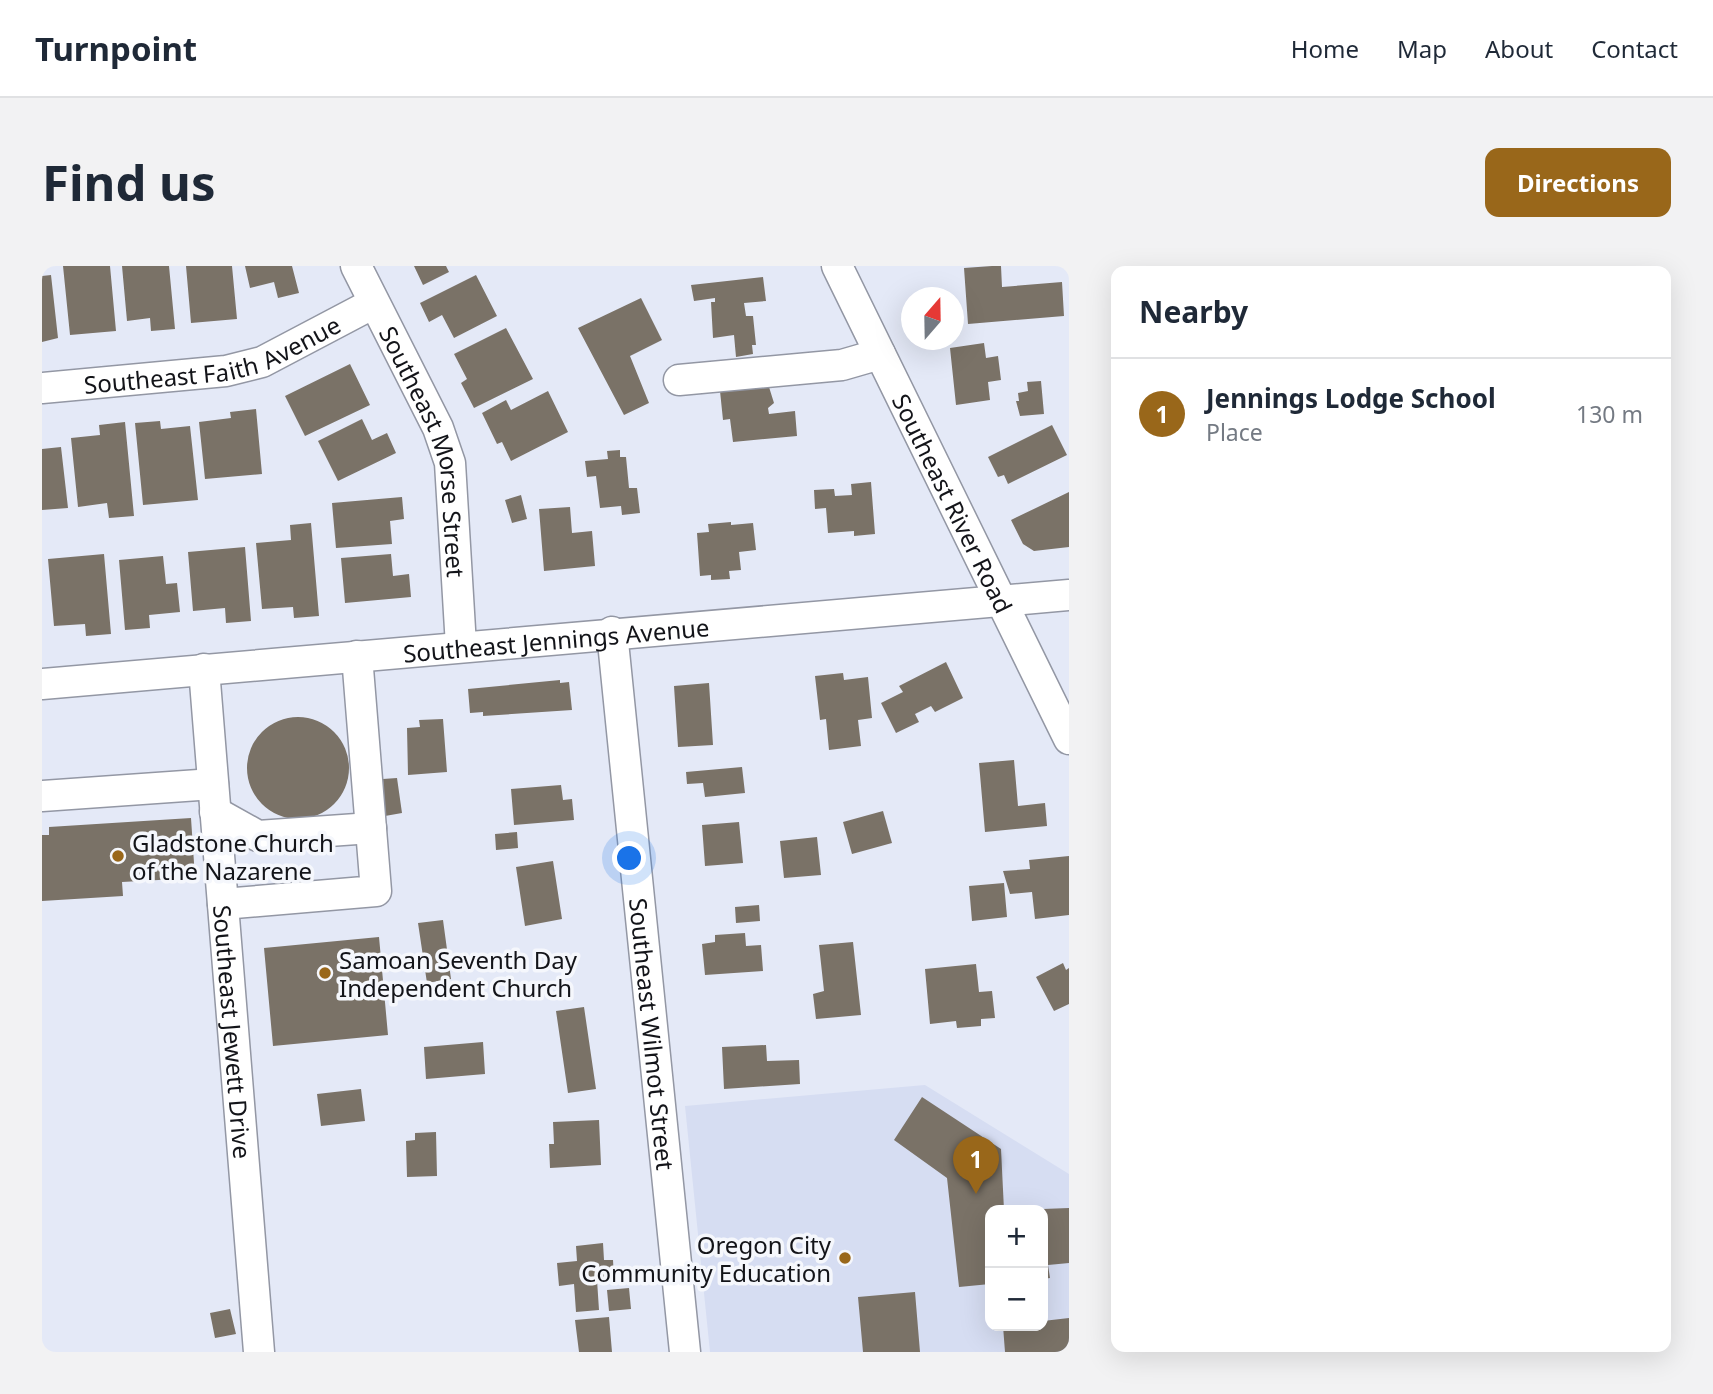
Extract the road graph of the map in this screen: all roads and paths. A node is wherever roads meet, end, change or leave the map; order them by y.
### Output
1 (356, 266) edge
2 (837, 266) edge
3 (374, 303) junction
4 (880, 354) junction
5 (679, 380) dead end
6 (42, 388) edge
7 (1069, 595) edge
8 (1002, 600) junction
9 (612, 632) junction
10 (461, 646) junction
11 (356, 656) junction
12 (204, 669) junction
13 (42, 684) edge
14 (1069, 739) edge
15 (42, 796) edge
16 (214, 798) junction
17 (371, 828) junction
18 (223, 904) junction
19 (259, 1352) edge
20 (685, 1352) edge

1 - 3 street, Southeast Morse Street
2 - 4 street, Southeast River Road
3 - 6 street, Southeast Faith Avenue
3 - 10 street, Southeast Morse Street
4 - 5 street
4 - 8 street, Southeast River Road
7 - 8 street, Southeast Jennings Avenue
8 - 9 street, Southeast Jennings Avenue
8 - 14 street, Southeast River Road
9 - 10 street, Southeast Jennings Avenue
9 - 20 street, Southeast Wilmot Street
10 - 11 street, Southeast Jennings Avenue
11 - 12 street, Southeast Jennings Avenue
11 - 17 street
12 - 13 street, Southeast Jennings Avenue
12 - 16 street, Southeast Jewett Drive
15 - 16 street
16 - 17 street
16 - 18 street, Southeast Jewett Drive
17 - 18 street
18 - 19 street, Southeast Jewett Drive

